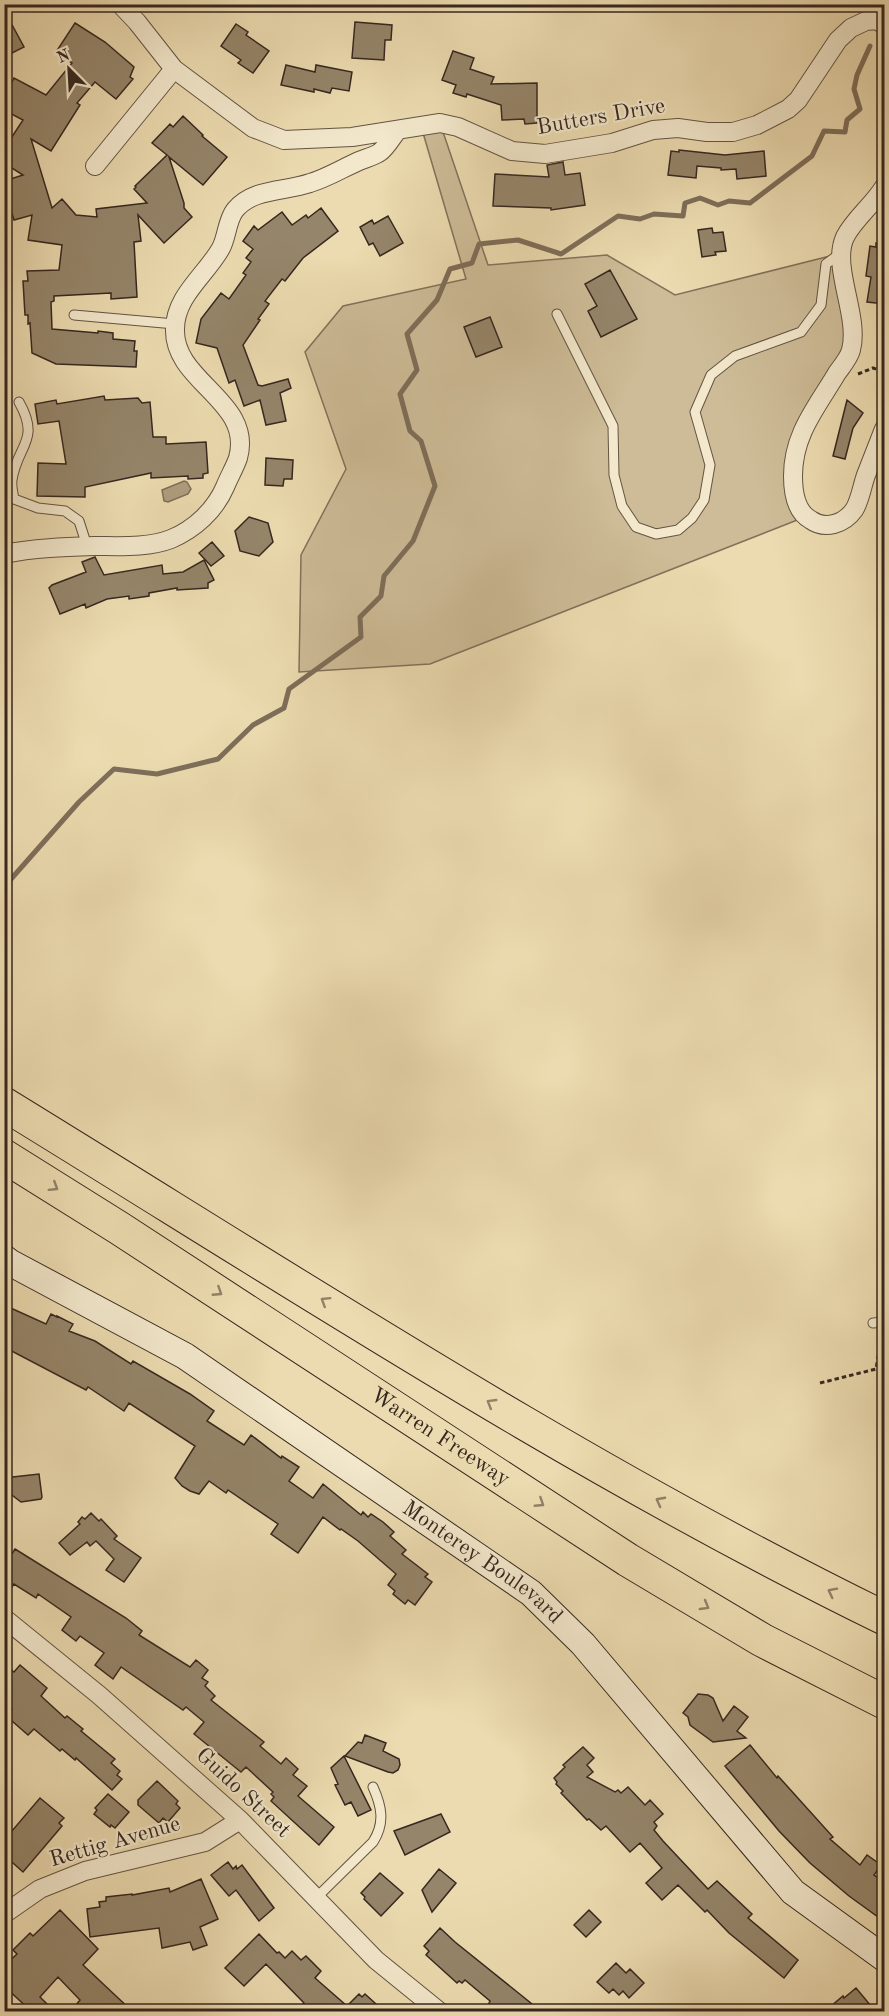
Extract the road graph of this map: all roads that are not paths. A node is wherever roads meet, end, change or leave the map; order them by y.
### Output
1 (120, 4) edge
2 (885, 25) edge
3 (174, 69) junction
4 (397, 130) junction
5 (95, 166) dead end
6 (885, 188) edge
7 (842, 253) junction
8 (557, 314) dead end
9 (74, 315) dead end
10 (175, 324) junction
11 (19, 402) dead end
12 (885, 429) edge
13 (87, 546) junction
14 (4, 554) edge
15 (4, 1104) edge
16 (4, 1156) edge
17 (6, 1261) edge
18 (885, 1322) edge
19 (873, 1323) dead end
20 (4, 1618) edge
21 (885, 1618) edge
22 (885, 1702) edge
23 (373, 1787) dead end
24 (240, 1820) junction
25 (316, 1898) junction
26 (4, 1914) edge
27 (885, 1958) edge
28 (440, 2012) edge

1 - 3 street, Butters Drive
2 - 4 street, Butters Drive
3 - 4 street, Butters Drive
3 - 5 street
4 - 10 street
6 - 7 street
7 - 8 lane
7 - 12 street
9 - 10 lane
10 - 13 street
11 - 13 lane
13 - 14 street
21 -> 15 highway
16 -> 22 highway, Warren Freeway
17 - 27 street, Monterey Boulevard
18 - 19 lane
20 - 24 street, Guido Street
23 - 25 lane
24 - 25 street, Guido Street
24 - 26 street, Rettig Avenue
25 - 28 street, Guido Street

